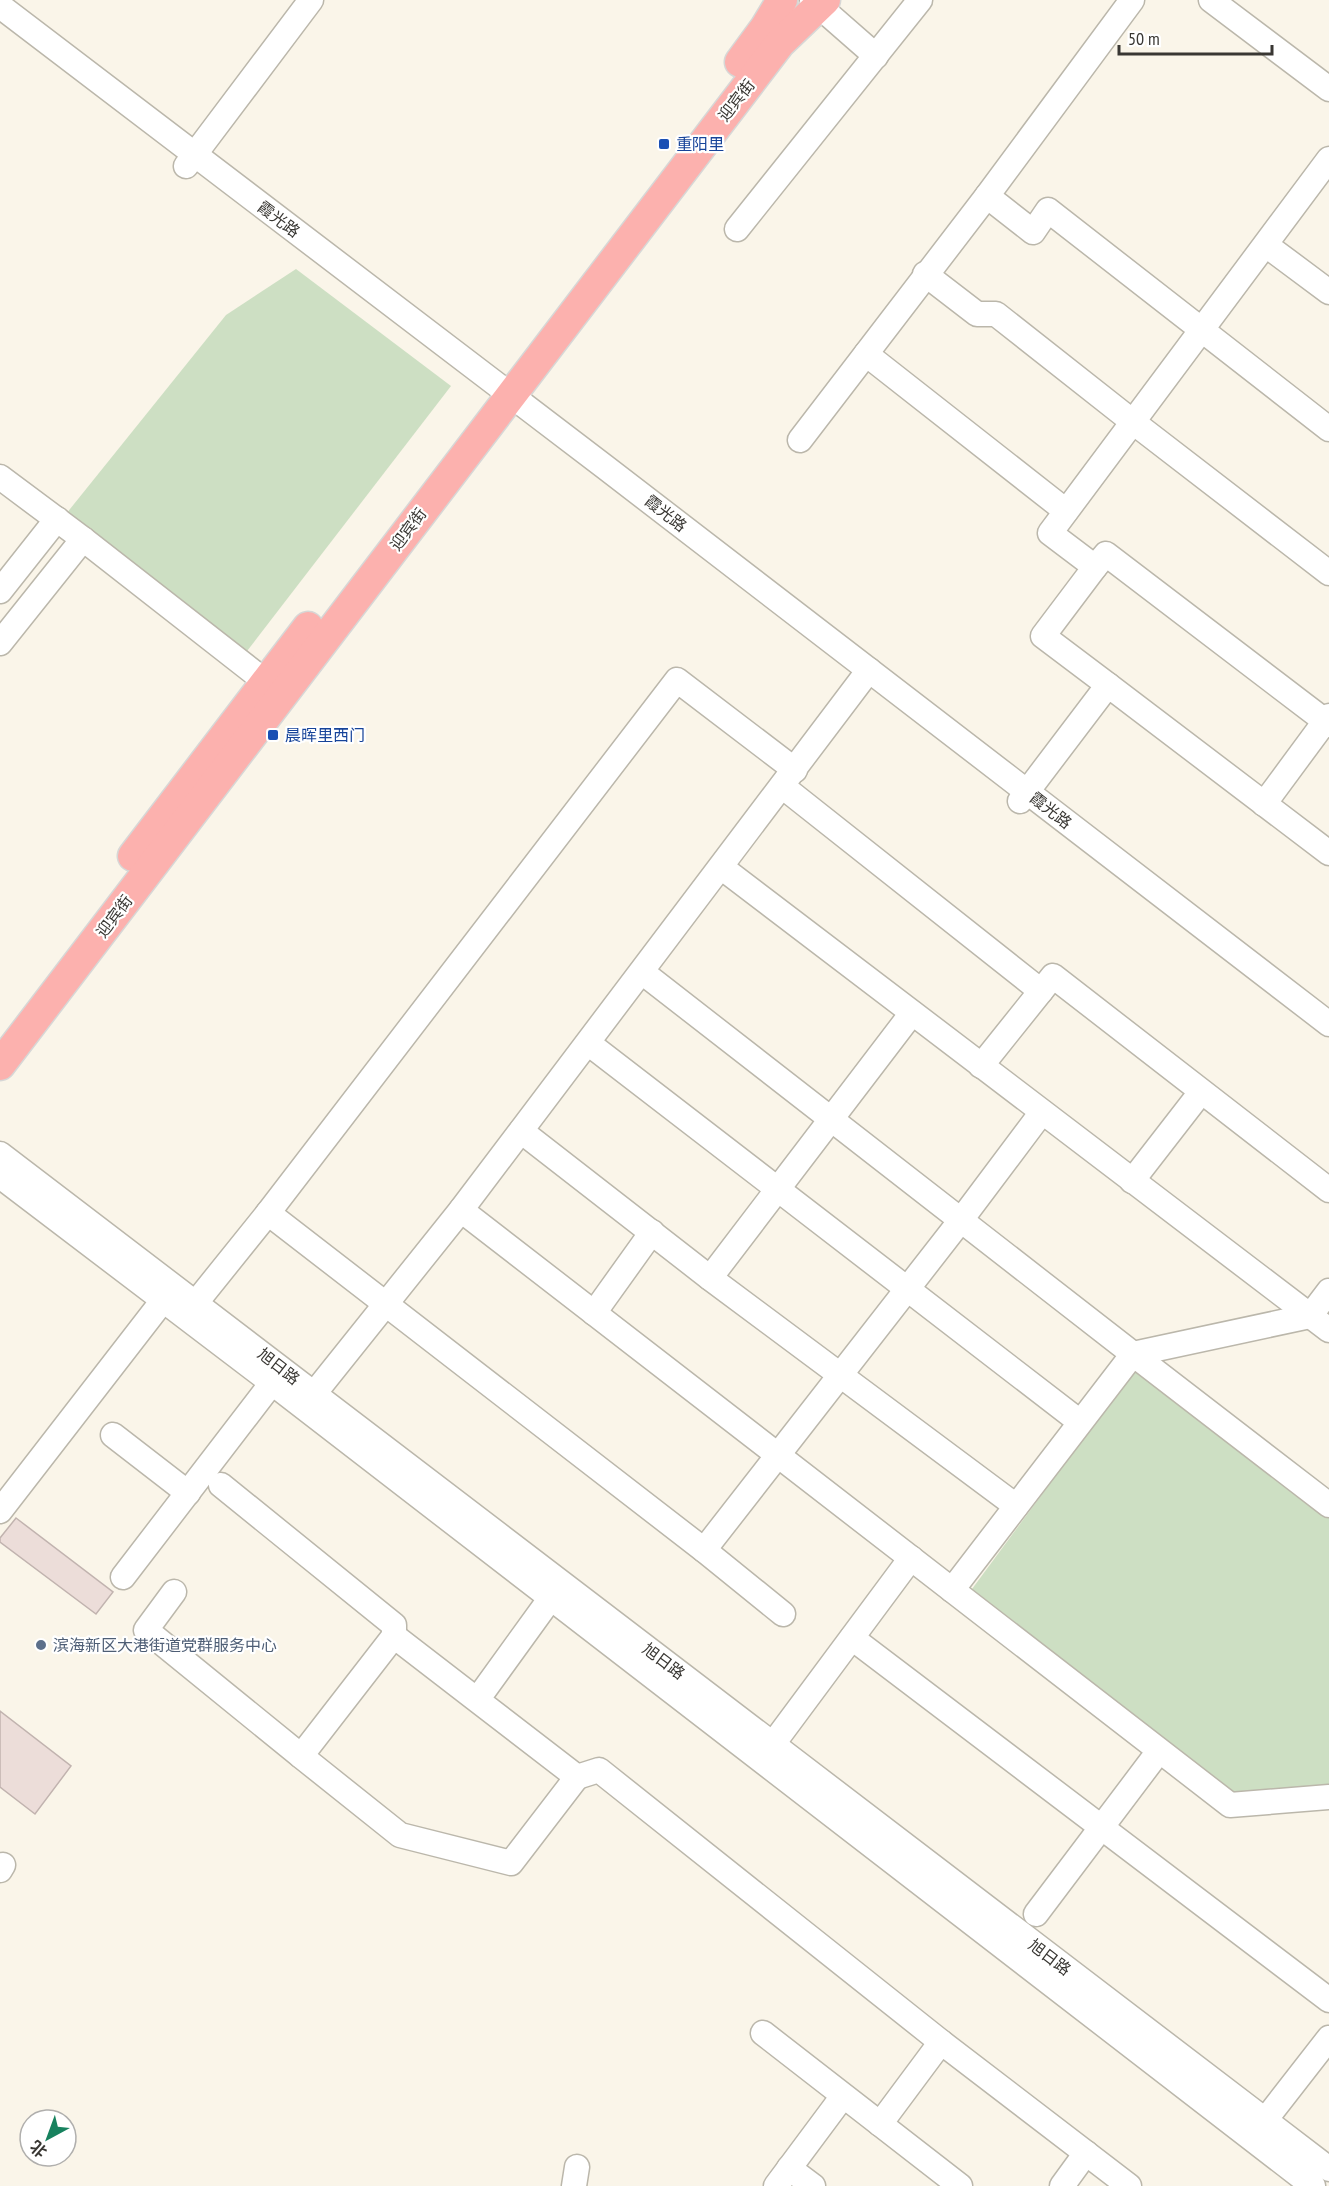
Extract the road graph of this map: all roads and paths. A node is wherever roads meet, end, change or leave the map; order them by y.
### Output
1 (310, 0) edge
2 (782, 0) edge
3 (920, 0) edge
4 (1132, 0) edge
5 (819, 2) edge
6 (1227, 5) edge
7 (0, 6) edge
8 (0, 25) edge
9 (876, 56) junction
10 (1329, 89) edge
11 (1329, 159) edge
12 (190, 160) junction
13 (987, 196) junction
14 (737, 229) dead end
15 (1266, 245) junction
16 (926, 274) junction
17 (1329, 292) edge
18 (1202, 331) junction
19 (866, 354) junction
20 (498, 395) junction
21 (1133, 422) junction
22 (1329, 429) edge
23 (800, 440) dead end
24 (0, 477) edge
25 (1066, 511) junction
26 (57, 519) junction
27 (83, 539) junction
28 (1095, 567) junction
29 (1329, 573) edge
30 (0, 591) edge
31 (0, 643) edge
32 (865, 675) junction
33 (266, 682) junction
34 (1108, 685) junction
35 (1327, 719) edge
36 (789, 778) junction
37 (1024, 797) junction
38 (1264, 804) junction
39 (1329, 853) edge
40 (721, 867) junction
41 (642, 972) junction
42 (1041, 991) junction
43 (912, 1013) junction
44 (1329, 1024) edge
45 (0, 1031) edge
46 (1329, 1040) edge
47 (588, 1043) junction
48 (0, 1065) edge
49 (981, 1066) junction
50 (1201, 1092) junction
51 (1042, 1112) junction
52 (832, 1119) junction
53 (521, 1131) junction
54 (0, 1154) edge
55 (0, 1176) edge
56 (1132, 1181) junction
57 (778, 1190) junction
58 (1329, 1190) edge
59 (461, 1210) junction
60 (268, 1213) junction
61 (961, 1220) junction
62 (651, 1232) junction
63 (710, 1278) junction
64 (907, 1288) junction
65 (1329, 1291) edge
66 (168, 1293) junction
67 (386, 1304) junction
68 (191, 1310) junction
69 (594, 1313) junction
70 (1320, 1323) edge
71 (1133, 1354) junction
72 (840, 1374) junction
73 (277, 1376) junction
74 (309, 1400) junction
75 (1080, 1422) junction
76 (113, 1435) dead end
77 (777, 1455) junction
78 (221, 1485) dead end
79 (188, 1493) junction
80 (1329, 1505) edge
81 (1016, 1506) junction
82 (0, 1511) edge
83 (704, 1550) junction
84 (911, 1558) junction
85 (123, 1576) dead end
86 (952, 1590) junction
87 (174, 1592) dead end
88 (550, 1599) junction
89 (783, 1614) dead end
90 (394, 1636) junction
91 (852, 1638) junction
92 (477, 1700) junction
93 (1159, 1751) junction
94 (767, 1752) junction
95 (301, 1756) junction
96 (577, 1777) junction
97 (1329, 1797) edge
98 (1101, 1827) junction
99 (1036, 1914) dead end
100 (1329, 2000) edge
101 (763, 2033) dead end
102 (1329, 2038) edge
103 (941, 2042) junction
104 (843, 2096) junction
105 (880, 2124) junction
106 (1258, 2130) junction
107 (1086, 2153) junction
108 (1329, 2169) edge
109 (783, 2177) edge
110 (813, 2186) edge
111 (960, 2186) edge
112 (1062, 2186) edge
113 (1129, 2186) edge
114 (1313, 2186) edge

1 - 12 street
2 - 20 main road, 迎宾街
3 - 9 street
4 - 13 street
5 - 9 street
5 - 20 main road, 迎宾街
6 - 10 street
7 - 12 street, 霞光路
8 - 12 street, 霞光路
9 - 14 street
11 - 15 street
12 - 20 street, 霞光路
13 - 16 street
13 - 18 street
15 - 17 street
15 - 18 street
16 - 19 street
16 - 21 street
18 - 21 street
18 - 22 street
19 - 23 street
19 - 25 street
20 - 32 street, 霞光路
20 - 33 main road, 迎宾街
20 - 48 main road, 迎宾街
21 - 25 street
21 - 29 street
24 - 26 street
25 - 28 street
26 - 27 street
26 - 30 street
27 - 31 street
27 - 33 street
28 - 34 street
28 - 35 street
32 - 36 street
32 - 37 street, 霞光路
33 - 45 main road, 迎宾街
34 - 37 street
34 - 38 street
35 - 38 street
36 - 40 street
36 - 42 street
36 - 60 street
37 - 44 street, 霞光路
37 - 46 street, 霞光路
38 - 39 street
40 - 41 street
40 - 43 street
41 - 47 street
41 - 52 street
42 - 49 street
42 - 50 street
43 - 49 street
43 - 52 street
47 - 53 street
47 - 57 street
49 - 51 street
50 - 56 street
50 - 58 street
51 - 56 street
51 - 61 street
52 - 57 street
52 - 61 street
53 - 59 street
53 - 62 street
54 - 66 street, 旭日路
55 - 66 street, 旭日路
56 - 70 street
57 - 63 street
57 - 64 street
59 - 67 street
59 - 69 street
60 - 67 street
60 - 68 street
61 - 64 street
61 - 71 street
62 - 63 street
62 - 69 street
63 - 72 street
64 - 72 street
64 - 75 street
65 - 70 street
66 - 68 street, 旭日路
66 - 82 street
67 - 74 street
67 - 83 street
68 - 73 street, 旭日路
69 - 77 street
70 - 71 street
71 - 75 street
71 - 80 street
72 - 77 street
72 - 81 street
73 - 74 street, 旭日路
73 - 79 street
74 - 88 street, 旭日路
74 - 94 street, 旭日路
75 - 81 street
76 - 79 street
77 - 83 street
77 - 84 street
78 - 90 street
79 - 85 street
81 - 86 street
83 - 89 street
84 - 86 street
84 - 91 street
86 - 93 street
87 - 95 street
88 - 92 street
88 - 94 street, 旭日路
90 - 92 street
90 - 95 street
91 - 94 street
91 - 98 street
92 - 96 street
93 - 97 street
93 - 98 street
94 - 106 street, 旭日路
95 - 96 street
96 - 103 street
98 - 99 street
98 - 100 street
101 - 104 street
102 - 106 street
103 - 105 street
103 - 107 street
104 - 105 street
104 - 109 street
105 - 111 street
106 - 108 street, 旭日路
106 - 114 street, 旭日路
107 - 112 street
107 - 113 street
109 - 110 street

